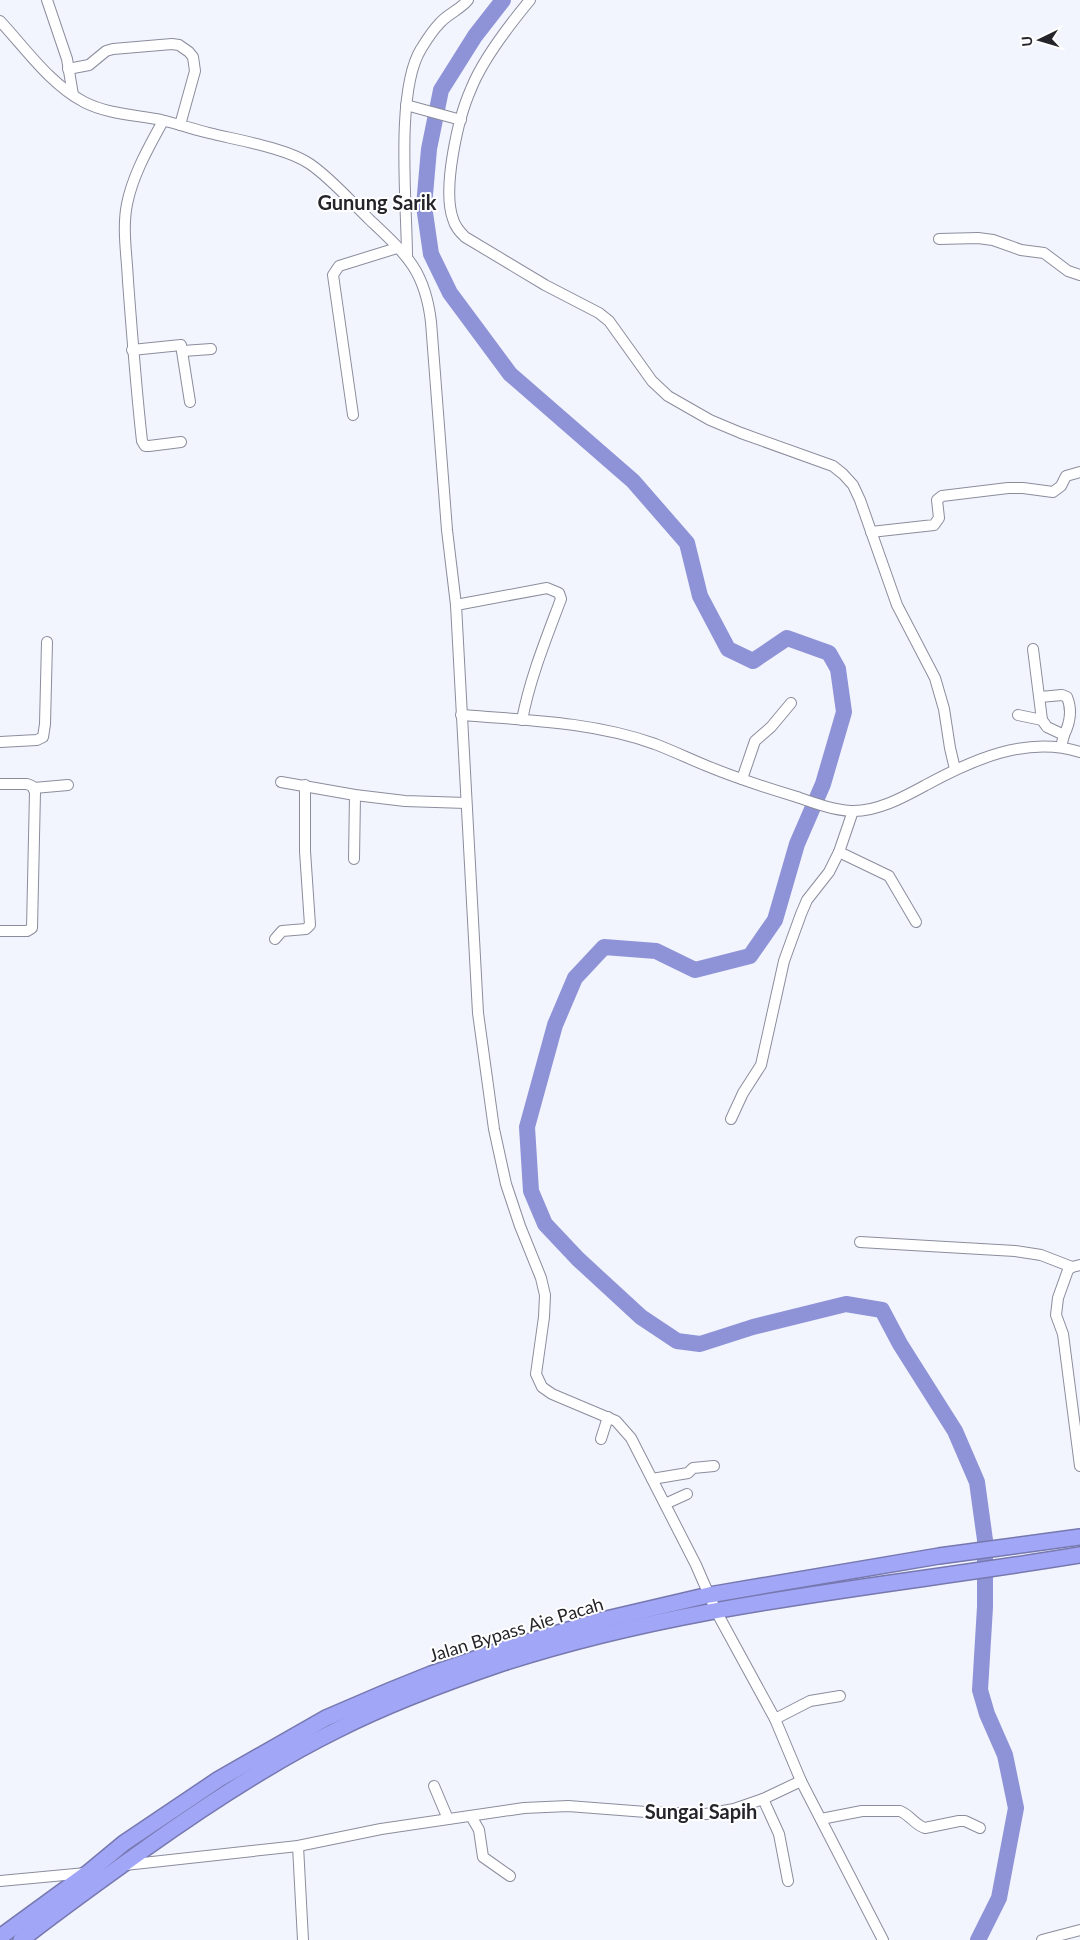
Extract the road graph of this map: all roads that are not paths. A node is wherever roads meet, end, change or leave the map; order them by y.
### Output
1 (47, 0) edge
2 (468, 0) edge
3 (530, 0) edge
4 (0, 21) edge
5 (68, 68) junction
6 (73, 95) junction
7 (406, 105) junction
8 (456, 119) junction
9 (164, 121) junction
10 (180, 125) junction
11 (939, 239) dead end
12 (397, 248) junction
13 (407, 257) junction
14 (1080, 275) edge
15 (212, 349) dead end
16 (132, 350) junction
17 (183, 351) junction
18 (190, 402) dead end
19 (353, 415) dead end
20 (181, 442) dead end
21 (1080, 472) edge
22 (871, 532) junction
23 (456, 605) junction
24 (47, 642) dead end
25 (1033, 649) dead end
26 (1040, 697) junction
27 (791, 703) dead end
28 (461, 715) junction
29 (1018, 715) dead end
30 (522, 720) junction
31 (1042, 720) junction
32 (1064, 735) junction
33 (0, 742) edge
34 (1061, 747) junction
35 (1080, 752) edge
36 (955, 770) junction
37 (742, 779) junction
38 (281, 782) dead end
39 (0, 784) edge
40 (68, 785) dead end
41 (304, 785) junction
42 (34, 788) junction
43 (355, 795) junction
44 (466, 803) junction
45 (853, 811) junction
46 (839, 852) junction
47 (354, 859) dead end
48 (916, 922) dead end
49 (0, 932) edge
50 (275, 939) dead end
51 (731, 1119) dead end
52 (860, 1242) dead end
53 (1076, 1266) edge
54 (608, 1417) junction
55 (601, 1439) dead end
56 (714, 1466) dead end
57 (1080, 1466) edge
58 (652, 1479) junction
59 (686, 1494) dead end
60 (665, 1504) junction
61 (1080, 1536) edge
62 (1080, 1555) edge
63 (709, 1595) junction
64 (716, 1611) junction
65 (840, 1696) dead end
66 (775, 1719) junction
67 (801, 1781) junction
68 (434, 1786) dead end
69 (763, 1799) junction
70 (472, 1816) junction
71 (448, 1819) junction
72 (821, 1819) junction
73 (980, 1828) dead end
74 (298, 1846) junction
75 (121, 1865) junction
76 (89, 1872) junction
77 (510, 1876) dead end
78 (0, 1881) edge
79 (788, 1881) dead end
80 (1080, 1930) edge
81 (0, 1937) edge
82 (21, 1940) edge
83 (303, 1940) edge
84 (883, 1940) edge
85 (1042, 1940) edge

1 - 5 street
2 - 7 street
3 - 8 street
4 - 6 street
5 - 6 street
5 - 10 street
6 - 9 street
7 - 8 street
7 - 13 street
8 - 22 street
9 - 10 street
9 - 16 street
10 - 12 street
11 - 14 street
12 - 13 street
12 - 19 street
13 - 23 street
15 - 17 street
16 - 17 street
16 - 20 street
17 - 18 street
21 - 22 street
22 - 36 street
23 - 28 street
23 - 30 street
24 - 33 street
25 - 26 street
26 - 31 street
26 - 32 street
27 - 37 street
28 - 30 street
28 - 44 street
29 - 31 street
30 - 37 street
31 - 32 street
32 - 34 street
34 - 35 street
34 - 36 street
36 - 45 street
37 - 45 street
38 - 41 street
39 - 42 street
40 - 42 street
41 - 43 street
41 - 50 street
42 - 49 street
43 - 44 street
43 - 47 street
44 - 54 street
45 - 46 street
46 - 48 street
46 - 51 street
52 - 53 street
53 - 57 street
54 - 55 street
54 - 58 street
56 - 58 street
58 - 60 street
59 - 60 street
60 - 63 street
61 - 63 highway, Jalan Bypass Aie Pacah
62 - 64 highway, Jalan Bypass Aie Pacah
63 - 64 street
63 - 76 highway, Jalan Bypass Aie Pacah
64 - 66 street
64 - 75 highway, Jalan Bypass Aie Pacah
65 - 66 street
66 - 67 street
67 - 69 street
67 - 72 street
68 - 71 street
69 - 70 street
69 - 79 street
70 - 71 street
70 - 77 street
71 - 74 street
72 - 73 street
72 - 84 street
74 - 75 street
74 - 83 street
75 - 76 street
75 - 82 highway, Jalan Bypass Aie Pacah
76 - 78 street
76 - 81 highway, Jalan Bypass Aie Pacah
80 - 85 street

